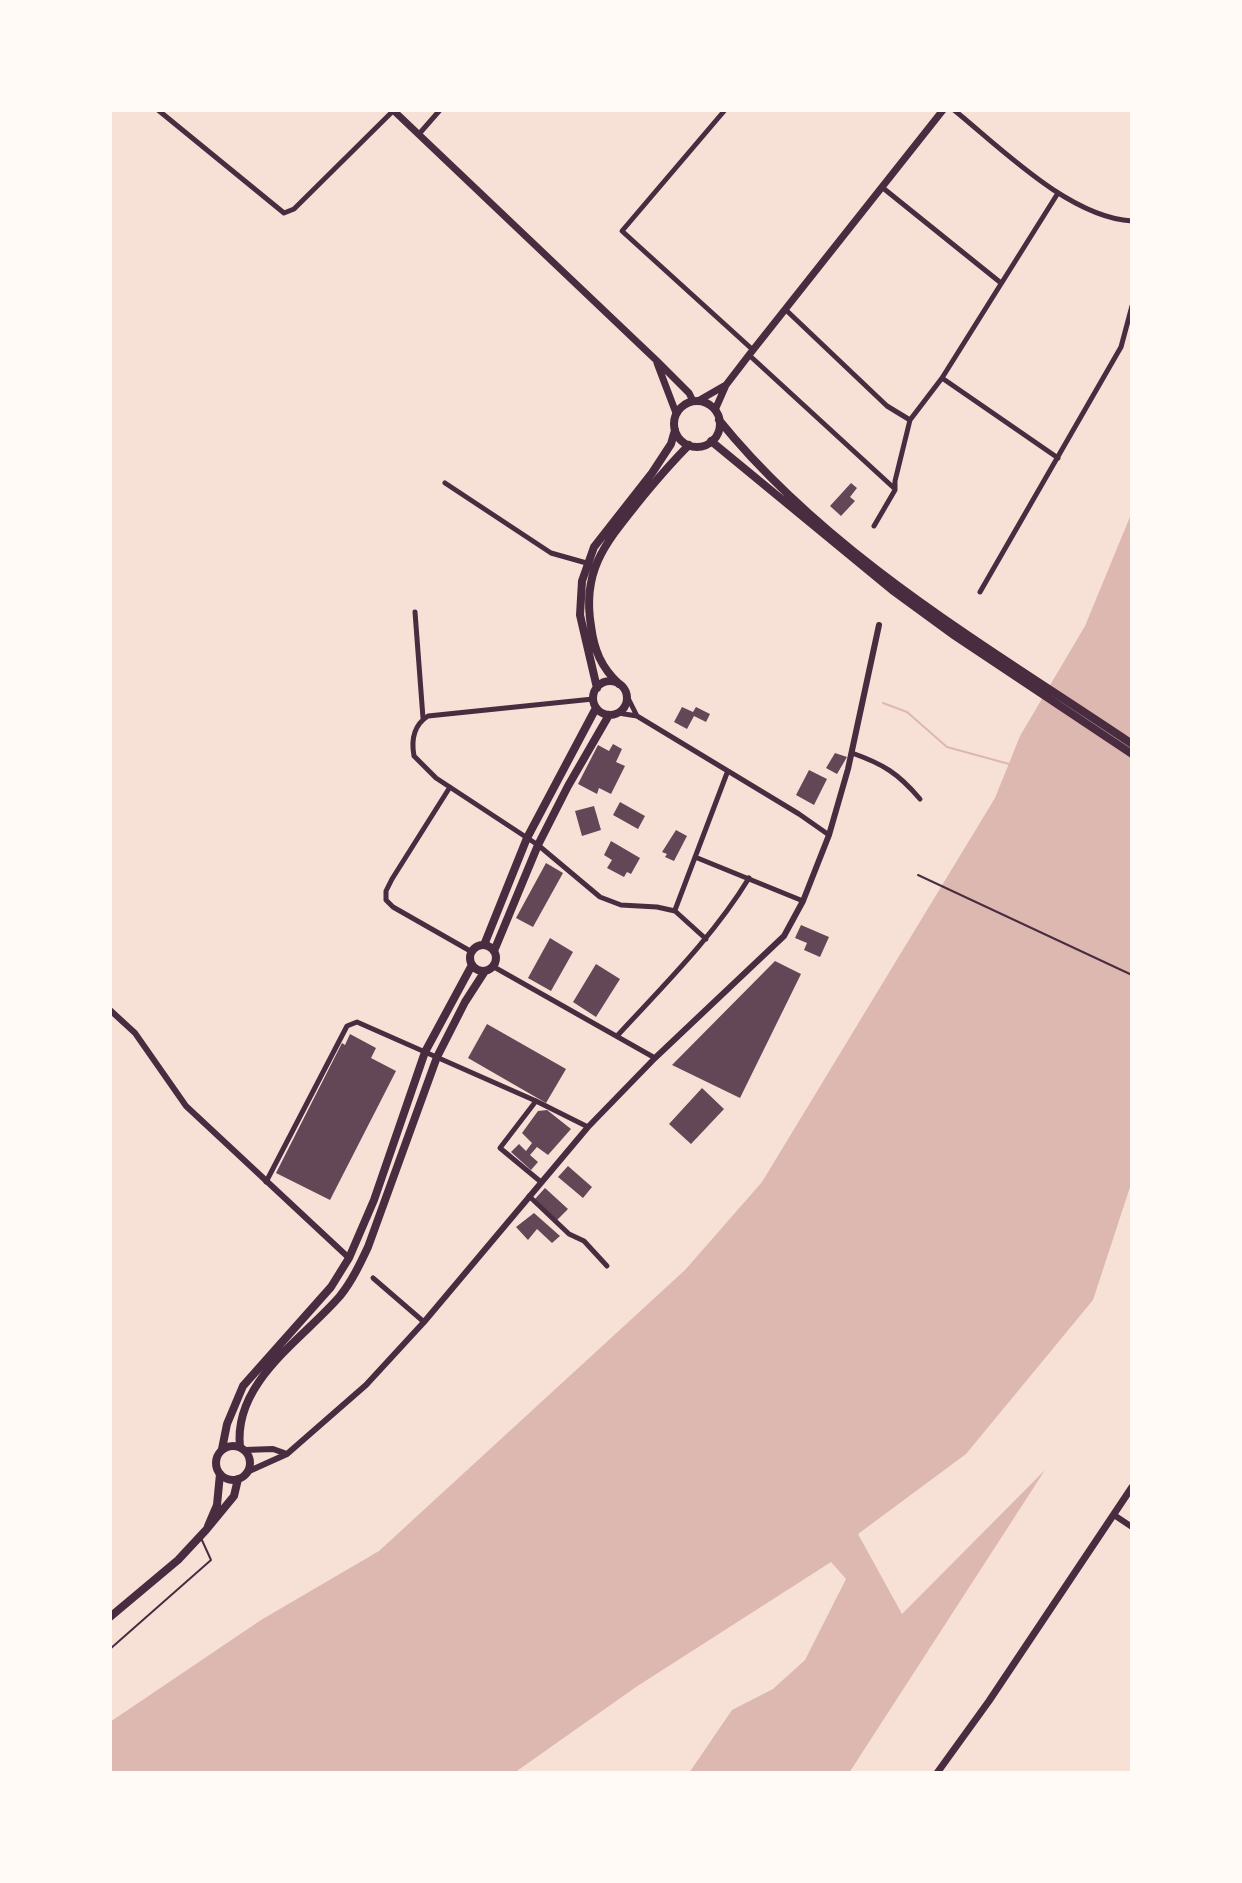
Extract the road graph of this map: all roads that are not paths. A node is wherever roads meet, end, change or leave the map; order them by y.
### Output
1 (158, 110) edge
2 (393, 110) edge
3 (440, 110) edge
4 (725, 110) edge
5 (943, 110) edge
6 (954, 110) edge
7 (419, 134) junction
8 (883, 188) junction
9 (1058, 193) junction
10 (1132, 221) edge
11 (1001, 283) junction
12 (1132, 306) edge
13 (786, 310) junction
14 (751, 352) junction
15 (656, 360) junction
16 (942, 378) junction
17 (726, 385) junction
18 (695, 401) junction
19 (715, 410) junction
20 (676, 413) junction
21 (719, 420) junction
22 (910, 420) junction
23 (675, 430) junction
24 (711, 441) junction
25 (689, 445) junction
26 (1058, 458) junction
27 (445, 483) dead end
28 (895, 490) junction
29 (874, 526) dead end
30 (591, 564) junction
31 (980, 592) dead end
32 (415, 612) dead end
33 (879, 625) dead end
34 (1008, 666) junction
35 (619, 684) junction
36 (597, 688) junction
37 (626, 694) junction
38 (595, 703) junction
39 (614, 714) junction
40 (637, 716) junction
41 (423, 718) junction
42 (1132, 744) edge
43 (852, 753) junction
44 (1132, 754) edge
45 (727, 773) junction
46 (450, 787) junction
47 (920, 799) dead end
48 (829, 835) junction
49 (527, 838) junction
50 (538, 845) junction
51 (695, 857) junction
52 (749, 878) junction
53 (803, 901) junction
54 (675, 911) junction
55 (706, 939) junction
56 (484, 945) junction
57 (494, 951) junction
58 (472, 952) junction
59 (472, 965) junction
60 (489, 969) junction
61 (110, 1010) edge
62 (617, 1036) junction
63 (425, 1052) junction
64 (437, 1057) junction
65 (655, 1058) junction
66 (536, 1101) junction
67 (588, 1127) junction
68 (266, 1182) junction
69 (541, 1182) junction
70 (529, 1196) junction
71 (349, 1258) junction
72 (607, 1266) dead end
73 (373, 1278) dead end
74 (424, 1322) junction
75 (222, 1449) junction
76 (242, 1449) junction
77 (287, 1454) junction
78 (247, 1472) junction
79 (220, 1474) junction
80 (238, 1479) junction
81 (1132, 1487) edge
82 (1114, 1515) junction
83 (1132, 1527) edge
84 (203, 1534) junction
85 (110, 1617) edge
86 (110, 1649) edge
87 (937, 1773) edge

1 - 2 street
2 - 7 main road
3 - 7 street
4 - 14 street
5 - 8 main road
6 - 9 street
7 - 15 main road
8 - 11 street
8 - 13 main road
9 - 10 street
9 - 11 street
11 - 16 street
12 - 26 street
13 - 14 main road
13 - 22 street
14 - 17 main road
14 - 28 street
15 - 18 main road
15 - 20 main road
16 - 22 street
16 - 26 street
17 - 18 main road
17 - 19 main road
18 - 19 highway
18 - 20 highway
19 - 21 highway
20 - 23 highway
21 - 24 highway
21 - 34 highway
22 - 28 street
23 - 25 highway
23 - 30 highway
24 - 25 highway
24 - 34 highway
25 - 30 highway
26 - 31 street
27 - 30 street
28 - 29 street
30 - 35 highway
30 - 36 highway
32 - 41 street
33 - 43 street
34 - 42 highway
34 - 44 highway
35 - 36 highway
35 - 37 highway
36 - 38 highway
37 - 39 highway
37 - 40 street
38 - 39 highway
38 - 41 street
38 - 49 highway
39 - 40 street
39 - 50 highway
40 - 45 street
41 - 46 street
43 - 47 street
43 - 48 street
45 - 48 street
45 - 51 street
46 - 49 street
46 - 58 street
48 - 53 street
49 - 50 street
49 - 56 highway
50 - 54 street
50 - 57 highway
51 - 52 street
51 - 54 street
52 - 53 street
52 - 55 street
53 - 65 street
54 - 55 street
55 - 62 street
56 - 57 highway
56 - 58 highway
57 - 60 highway
58 - 59 highway
59 - 60 highway
59 - 63 highway
60 - 62 street
60 - 64 highway
61 - 68 street
62 - 65 street
63 - 64 street
63 - 68 street
63 - 71 highway
64 - 66 street
64 - 76 highway
65 - 67 street
66 - 67 street
66 - 69 street
67 - 69 street
68 - 71 street
69 - 70 street
70 - 72 street
70 - 74 street
71 - 75 highway
73 - 74 street
74 - 77 street
75 - 76 highway
75 - 79 highway
76 - 77 street
76 - 78 highway
77 - 78 street
78 - 80 highway
79 - 80 highway
79 - 84 highway
80 - 84 highway
81 - 82 main road
82 - 83 street
82 - 87 main road
84 - 85 highway
84 - 86 lane

